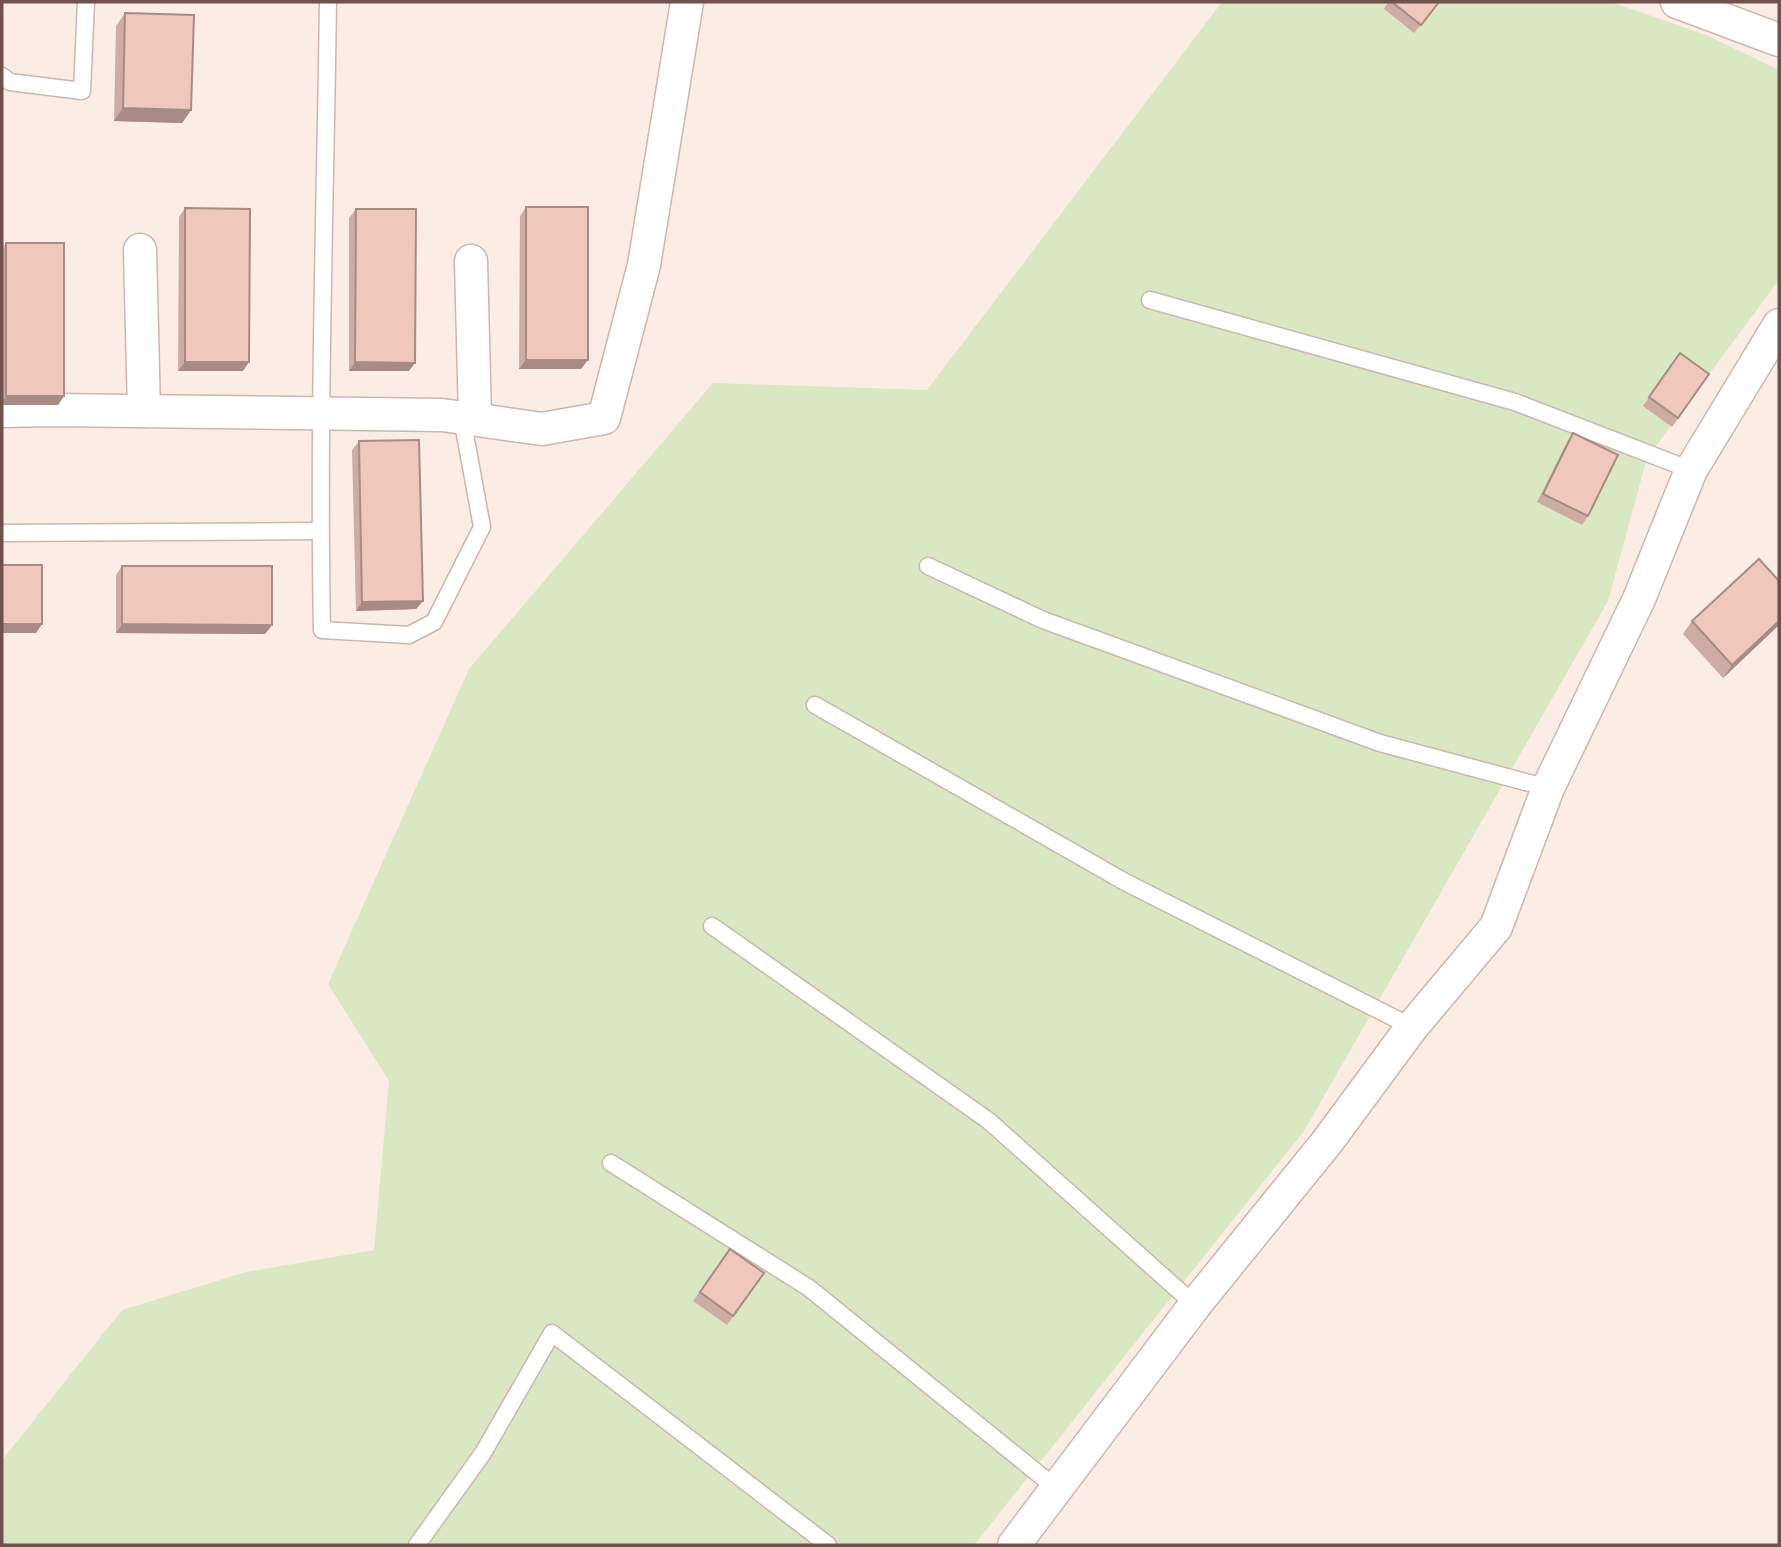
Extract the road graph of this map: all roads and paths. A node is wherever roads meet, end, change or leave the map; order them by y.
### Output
1 (86, 2) edge
2 (328, 2) edge
3 (687, 2) edge
4 (1677, 2) edge
5 (1779, 40) edge
6 (2, 76) edge
7 (140, 250) dead end
8 (471, 261) dead end
9 (1150, 300) dead end
10 (1779, 325) edge
11 (2, 411) edge
12 (144, 411) junction
13 (321, 413) junction
14 (468, 419) junction
15 (1691, 470) junction
16 (320, 531) junction
17 (2, 533) edge
18 (928, 566) dead end
19 (815, 705) dead end
20 (1548, 788) junction
21 (712, 926) dead end
22 (1412, 1027) junction
23 (611, 1163) dead end
24 (1195, 1305) junction
25 (1056, 1488) junction
26 (417, 1545) edge
27 (828, 1545) edge
28 (1014, 1545) edge

1 - 6 lane
2 - 13 lane
3 - 14 street
4 - 5 street
7 - 12 street
8 - 14 street
9 - 15 lane
10 - 15 street
11 - 12 street
12 - 13 street
13 - 14 street
13 - 16 lane
14 - 16 lane
15 - 20 street
16 - 17 lane
18 - 20 lane
19 - 22 lane
20 - 22 street
21 - 24 lane
22 - 24 street
23 - 25 lane
24 - 25 street
25 - 28 street
26 - 27 lane

